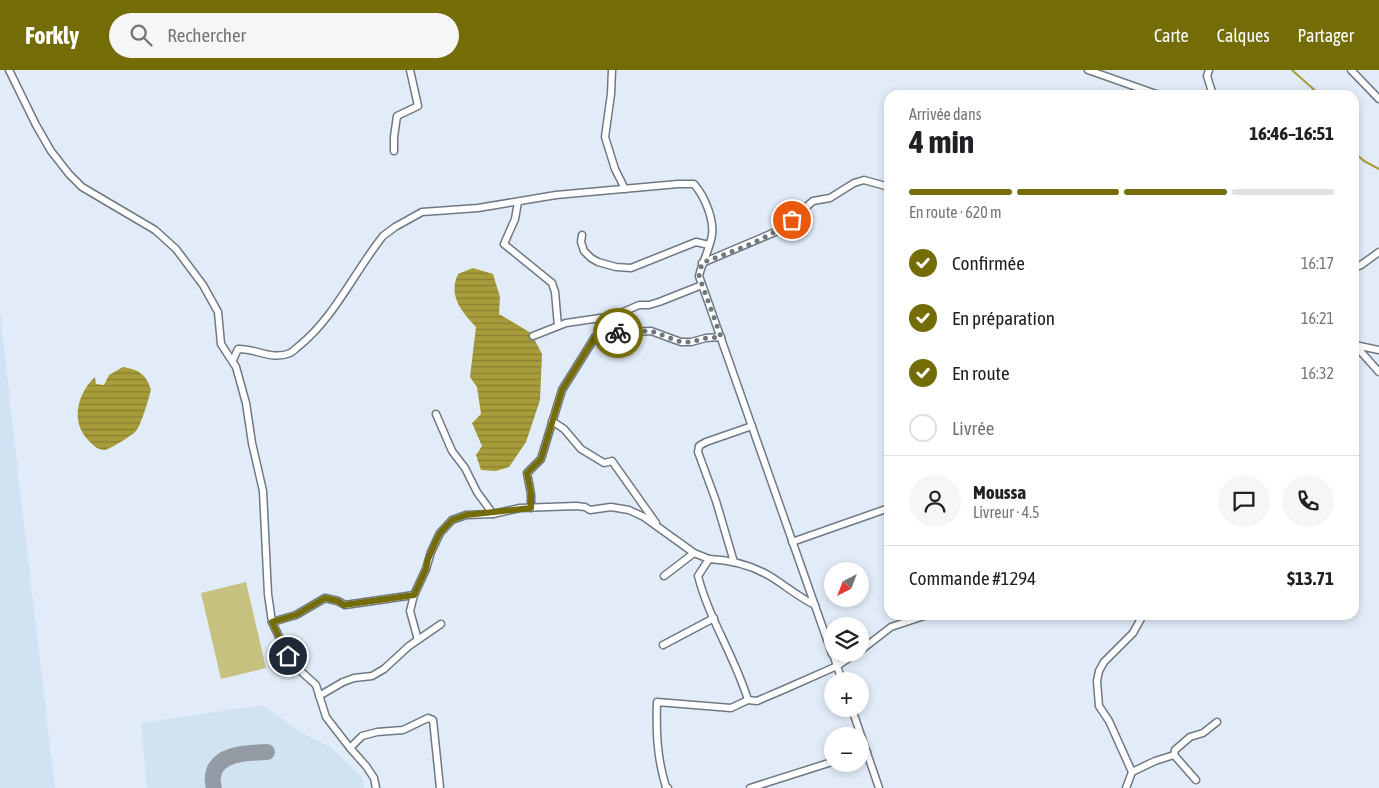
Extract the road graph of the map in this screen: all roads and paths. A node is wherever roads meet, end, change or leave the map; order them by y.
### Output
1 (9, 70) edge
2 (410, 70) edge
3 (612, 70) edge
4 (1088, 70) edge
5 (1209, 70) edge
6 (1351, 70) edge
7 (1145, 90) edge
8 (1211, 90) edge
9 (1379, 99) edge
10 (394, 151) dead end
11 (884, 186) edge
12 (625, 189) junction
13 (518, 202) junction
14 (582, 234) dead end
15 (708, 245) junction
16 (1379, 252) edge
17 (702, 263) junction
18 (1359, 266) edge
19 (702, 285) junction
20 (558, 326) junction
21 (533, 336) dead end
22 (721, 337) junction
23 (1359, 345) edge
24 (1359, 350) edge
25 (1379, 350) edge
26 (232, 360) junction
27 (1379, 372) edge
28 (436, 414) dead end
29 (552, 422) junction
30 (752, 426) junction
31 (531, 508) junction
32 (884, 510) edge
33 (493, 514) junction
34 (660, 529) junction
35 (792, 542) junction
36 (694, 553) junction
37 (710, 559) junction
38 (734, 562) junction
39 (664, 576) dead end
40 (414, 595) junction
41 (816, 605) junction
42 (714, 618) junction
43 (912, 620) edge
44 (1140, 620) edge
45 (272, 622) junction
46 (441, 624) dead end
47 (824, 630) edge
48 (418, 640) junction
49 (869, 644) edge
50 (663, 645) dead end
51 (835, 662) edge
52 (843, 662) edge
53 (837, 666) junction
54 (839, 672) edge
55 (319, 696) junction
56 (748, 700) junction
57 (1217, 722) dead end
58 (350, 748) junction
59 (1174, 755) junction
60 (869, 758) edge
61 (824, 765) edge
62 (1132, 772) junction
63 (1196, 780) dead end
64 (376, 788) edge
65 (440, 788) edge
66 (668, 788) edge
67 (750, 788) edge
68 (879, 788) edge
69 (1126, 788) edge

1 - 26 street
2 - 10 street
3 - 12 street
4 - 7 street
5 - 8 street
6 - 9 street
11 - 17 street
12 - 13 street
12 - 15 street
13 - 20 street
13 - 26 street
14 - 15 street
15 - 17 street
16 - 18 street
17 - 19 street
19 - 20 street
19 - 22 street
20 - 21 street
22 - 29 street
22 - 30 street
23 - 25 street
24 - 27 street
26 - 45 street
28 - 33 street
29 - 31 street
29 - 34 street
30 - 35 street
30 - 38 street
31 - 33 street
31 - 34 street
32 - 35 street
33 - 40 street
34 - 36 street
35 - 41 street
36 - 37 street
36 - 39 street
37 - 38 street
37 - 42 street
38 - 41 street
40 - 45 street
40 - 48 street
41 - 47 street
42 - 50 street
42 - 56 street
43 - 49 street
44 - 62 street
45 - 55 street
46 - 48 street
48 - 55 street
51 - 53 street
52 - 53 street
53 - 54 street
53 - 56 street
55 - 58 street
56 - 66 street
57 - 59 street
58 - 64 street
58 - 65 street
59 - 62 street
59 - 63 street
60 - 68 street
61 - 67 street
62 - 69 street

